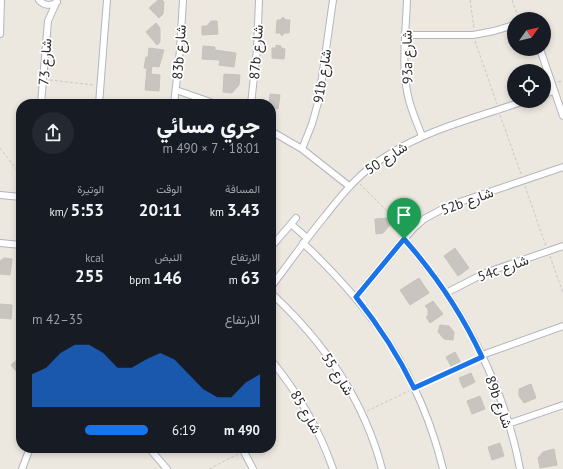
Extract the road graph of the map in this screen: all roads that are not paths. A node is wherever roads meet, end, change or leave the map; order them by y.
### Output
1 (2, 0) edge
2 (107, 0) edge
3 (183, 0) edge
4 (259, 0) edge
5 (333, 0) edge
6 (407, 0) edge
7 (40, 1) edge
8 (57, 1) edge
9 (48, 21) junction
10 (507, 27) edge
11 (0, 34) edge
12 (406, 35) junction
13 (542, 56) edge
14 (176, 90) junction
15 (554, 90) junction
16 (551, 91) edge
17 (42, 99) edge
18 (99, 99) edge
19 (175, 99) edge
20 (202, 99) edge
21 (251, 99) edge
22 (507, 107) edge
23 (563, 116) edge
24 (276, 134) edge
25 (422, 136) junction
26 (302, 149) junction
27 (563, 167) edge
28 (349, 186) junction
29 (0, 195) edge
30 (16, 197) edge
31 (296, 218) dead end
32 (291, 224) junction
33 (307, 238) junction
34 (404, 239) junction
35 (276, 241) edge
36 (0, 243) edge
37 (303, 243) junction
38 (16, 245) edge
39 (563, 246) edge
40 (285, 266) junction
41 (276, 275) edge
42 (276, 280) edge
43 (446, 294) junction
44 (356, 297) junction
45 (276, 298) edge
46 (563, 326) edge
47 (482, 356) junction
48 (276, 366) edge
49 (563, 405) edge
50 (508, 424) junction
51 (28, 453) edge
52 (153, 453) edge
53 (245, 453) edge
54 (22, 469) edge
55 (167, 469) edge
56 (253, 469) edge
57 (333, 469) edge
58 (382, 469) edge
59 (443, 469) edge
60 (520, 469) edge

1 - 11 street
2 - 18 street
3 - 14 street, 83b شارع
4 - 21 street, 87b شارع
5 - 26 street, 91b شارع
6 - 12 street, 93a شارع
7 - 8 street
7 - 9 street, شارع 73
8 - 9 street, شارع 73
9 - 17 street, شارع 73
10 - 12 street
12 - 25 street, 93a شارع
13 - 15 street
14 - 19 street, 83b شارع
14 - 20 street
15 - 16 street
15 - 23 street
22 - 25 street, شارع 50
24 - 26 street
25 - 28 street, شارع 50
26 - 28 street
27 - 34 street, 52b شارع
28 - 33 street, شارع 50
29 - 30 street
31 - 32 street
32 - 33 street
32 - 35 street
33 - 37 street, شارع 50
34 - 43 street, 89b شارع
34 - 44 street, 52b شارع
36 - 38 street
37 - 40 street, شارع 50
37 - 44 street
39 - 43 street, 54c شارع
40 - 41 street, شارع 50
40 - 42 street, شارع 50
43 - 47 street, 89b شارع
44 - 59 street
45 - 58 street, شارع 55
46 - 47 street
47 - 50 street, 89b شارع
48 - 57 street, شارع 85
49 - 50 street
50 - 60 street, 89b شارع
51 - 54 street
52 - 55 street
53 - 56 street

